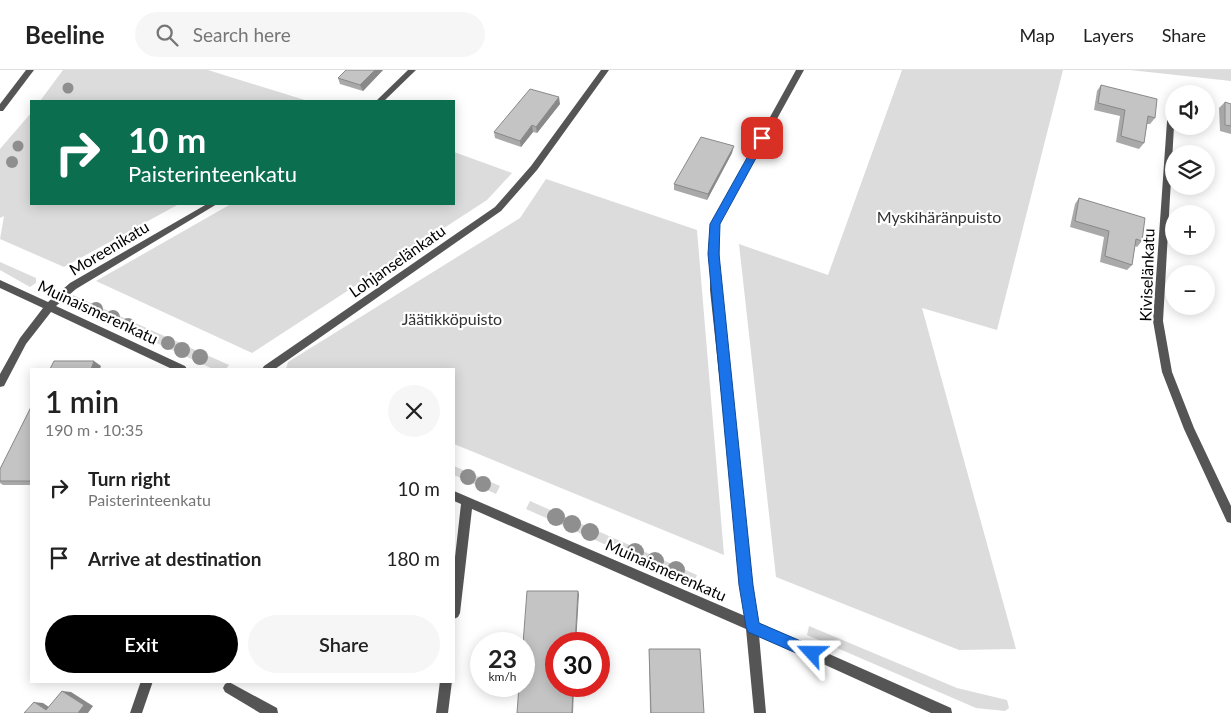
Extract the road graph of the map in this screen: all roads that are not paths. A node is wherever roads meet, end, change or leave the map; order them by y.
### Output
1 (30, 70) edge
2 (412, 70) edge
3 (605, 70) edge
4 (800, 70) edge
5 (381, 100) edge
6 (0, 109) edge
7 (1169, 135) edge
8 (211, 205) edge
9 (0, 284) edge
10 (49, 307) junction
11 (180, 368) edge
12 (268, 368) edge
13 (0, 382) edge
14 (455, 496) edge
15 (467, 502) junction
16 (1231, 518) edge
17 (455, 604) edge
18 (752, 627) junction
19 (146, 683) edge
20 (446, 683) edge
21 (230, 688) dead end
22 (136, 713) edge
23 (272, 713) edge
24 (442, 713) edge
25 (760, 713) edge
26 (946, 713) edge

1 - 6 street
2 - 5 street
3 - 12 street, Lohjanselänkatu
4 - 18 street
7 - 16 street, Kiviselänkatu
8 - 10 street, Moreenikatu
9 - 10 street, Muinaismerenkatu
10 - 11 street, Muinaismerenkatu
10 - 13 street, Moreenikatu
14 - 15 street, Muinaismerenkatu
15 - 17 street
15 - 18 street, Muinaismerenkatu
18 - 25 street
18 - 26 street, Muinaismerenkatu
19 - 22 street
20 - 24 street
21 - 23 street

